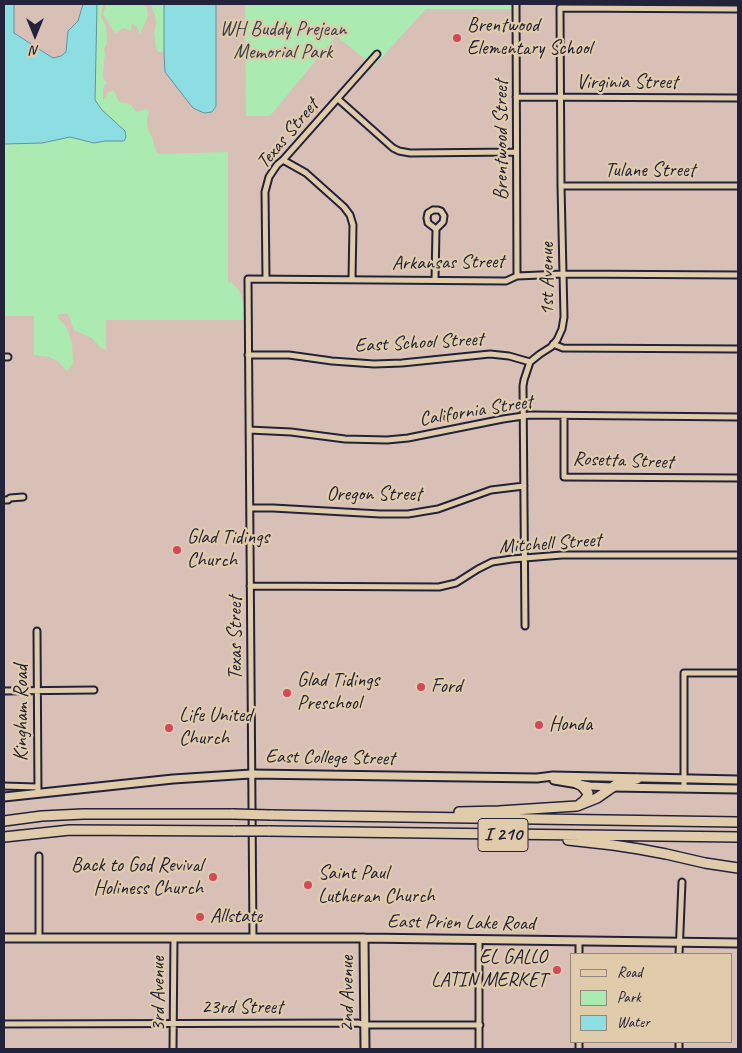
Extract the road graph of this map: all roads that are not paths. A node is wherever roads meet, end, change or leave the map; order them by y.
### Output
1 (516, 4) edge
2 (738, 8) edge
3 (377, 54) dead end
4 (516, 97) junction
5 (561, 97) junction
6 (338, 98) junction
7 (738, 98) edge
8 (516, 152) junction
9 (283, 160) junction
10 (562, 186) junction
11 (738, 186) edge
12 (436, 229) dead end
13 (563, 274) junction
14 (738, 275) edge
15 (517, 276) junction
16 (266, 278) junction
17 (248, 279) joint
18 (352, 279) junction
19 (435, 280) junction
20 (553, 344) junction
21 (738, 349) edge
22 (248, 355) junction
23 (530, 362) junction
24 (524, 416) junction
25 (564, 416) junction
26 (738, 417) edge
27 (249, 430) junction
28 (738, 478) edge
29 (524, 486) junction
30 (23, 497) dead end
31 (4, 500) edge
32 (250, 508) junction
33 (738, 555) edge
34 (525, 557) junction
35 (250, 586) junction
36 (525, 626) dead end
37 (37, 631) dead end
38 (738, 673) edge
39 (94, 690) dead end
40 (4, 691) edge
41 (37, 691) junction
42 (252, 774) junction
43 (536, 778) junction
44 (637, 778) junction
45 (684, 779) junction
46 (738, 780) edge
47 (576, 783) junction
48 (4, 786) edge
49 (612, 787) junction
50 (684, 788) junction
51 (738, 789) edge
52 (38, 790) junction
53 (4, 797) edge
54 (578, 806) junction
55 (380, 817) junction
56 (4, 821) edge
57 (738, 822) edge
58 (513, 835) junction
59 (4, 837) edge
60 (738, 837) edge
61 (39, 856) dead end
62 (704, 863) junction
63 (738, 868) edge
64 (738, 872) edge
65 (682, 882) dead end
66 (253, 937) junction
67 (4, 938) edge
68 (39, 938) junction
69 (174, 938) junction
70 (364, 938) junction
71 (479, 939) junction
72 (579, 941) junction
73 (679, 942) junction
74 (738, 943) edge
75 (579, 953) edge
76 (679, 953) edge
77 (174, 1023) junction
78 (4, 1024) edge
79 (365, 1025) junction
80 (480, 1025) junction
81 (173, 1049) edge
82 (365, 1049) edge
83 (479, 1049) edge

1 - 4 street, Brentwood Street
2 - 5 street, 1st Avenue
3 - 6 street, Texas Street
4 - 5 street, Virginia Street
4 - 8 street, Brentwood Street
5 - 7 street, Virginia Street
5 - 10 street, 1st Avenue
6 - 8 street
6 - 9 street, Texas Street
8 - 15 street, Brentwood Street
9 - 16 street, Texas Street
9 - 18 street
10 - 11 street, Tulane Street
10 - 13 street, 1st Avenue
12 - 19 street
13 - 14 street, Arkansas Street
13 - 15 street, Arkansas Street
13 - 20 street, 1st Avenue
15 - 19 street, Arkansas Street
16 - 17 street, Arkansas Street
16 - 18 street, Arkansas Street
17 - 22 street, Texas Street
18 - 19 street, Arkansas Street
20 - 21 street
20 - 23 street, 1st Avenue
22 - 23 street, East School Street
22 - 27 street, Texas Street
23 - 24 street
24 - 25 street, California Street
24 - 27 street, California Street
24 - 29 street
25 - 26 street, California Street
25 - 28 street, Rosetta Street
27 - 32 street, Texas Street
29 - 32 street, Oregon Street
29 - 34 street
30 - 31 street
32 - 35 street, Texas Street
33 - 34 street, Mitchell Street
34 - 35 street, Mitchell Street
34 - 36 street
35 - 42 street, Texas Street
37 - 41 street, Kingham Road
38 - 45 street
39 - 41 street
40 - 41 street
41 - 52 street, Kingham Road
42 - 43 street, East College Street
42 - 52 street, East College Street
42 - 66 street, Texas Street
43 - 44 street, East College Street
43 - 47 street, East College Street
44 - 45 street, East College Street
44 - 49 highway
45 - 46 street, East College Street
45 - 50 street
47 - 49 street, East College Street
47 - 54 highway
48 - 52 street
49 - 50 street, East College Street
49 - 54 highway
50 - 51 street, East College Street
52 - 53 street, East College Street
54 - 55 highway
55 - 56 highway, I 210, bridge
55 - 57 highway, I 210
58 - 59 highway, I 210, bridge
58 - 60 highway, I 210
58 - 62 highway
61 - 68 street
62 - 63 highway
62 - 64 highway
65 - 73 street
66 - 69 street, East Prien Lake Road
66 - 70 street, East Prien Lake Road
67 - 68 street, East Prien Lake Road
68 - 69 street, East Prien Lake Road
69 - 77 street, 3rd Avenue
70 - 71 street, East Prien Lake Road
70 - 79 street, 2nd Avenue
71 - 72 street, East Prien Lake Road
71 - 80 street
72 - 73 street, East Prien Lake Road
72 - 75 street
73 - 74 street, East Prien Lake Road
73 - 76 street
77 - 78 street, 23rd Street
77 - 79 street, 23rd Street
77 - 81 street, 3rd Avenue
79 - 80 street, 23rd Street
79 - 82 street, 2nd Avenue
80 - 83 street

